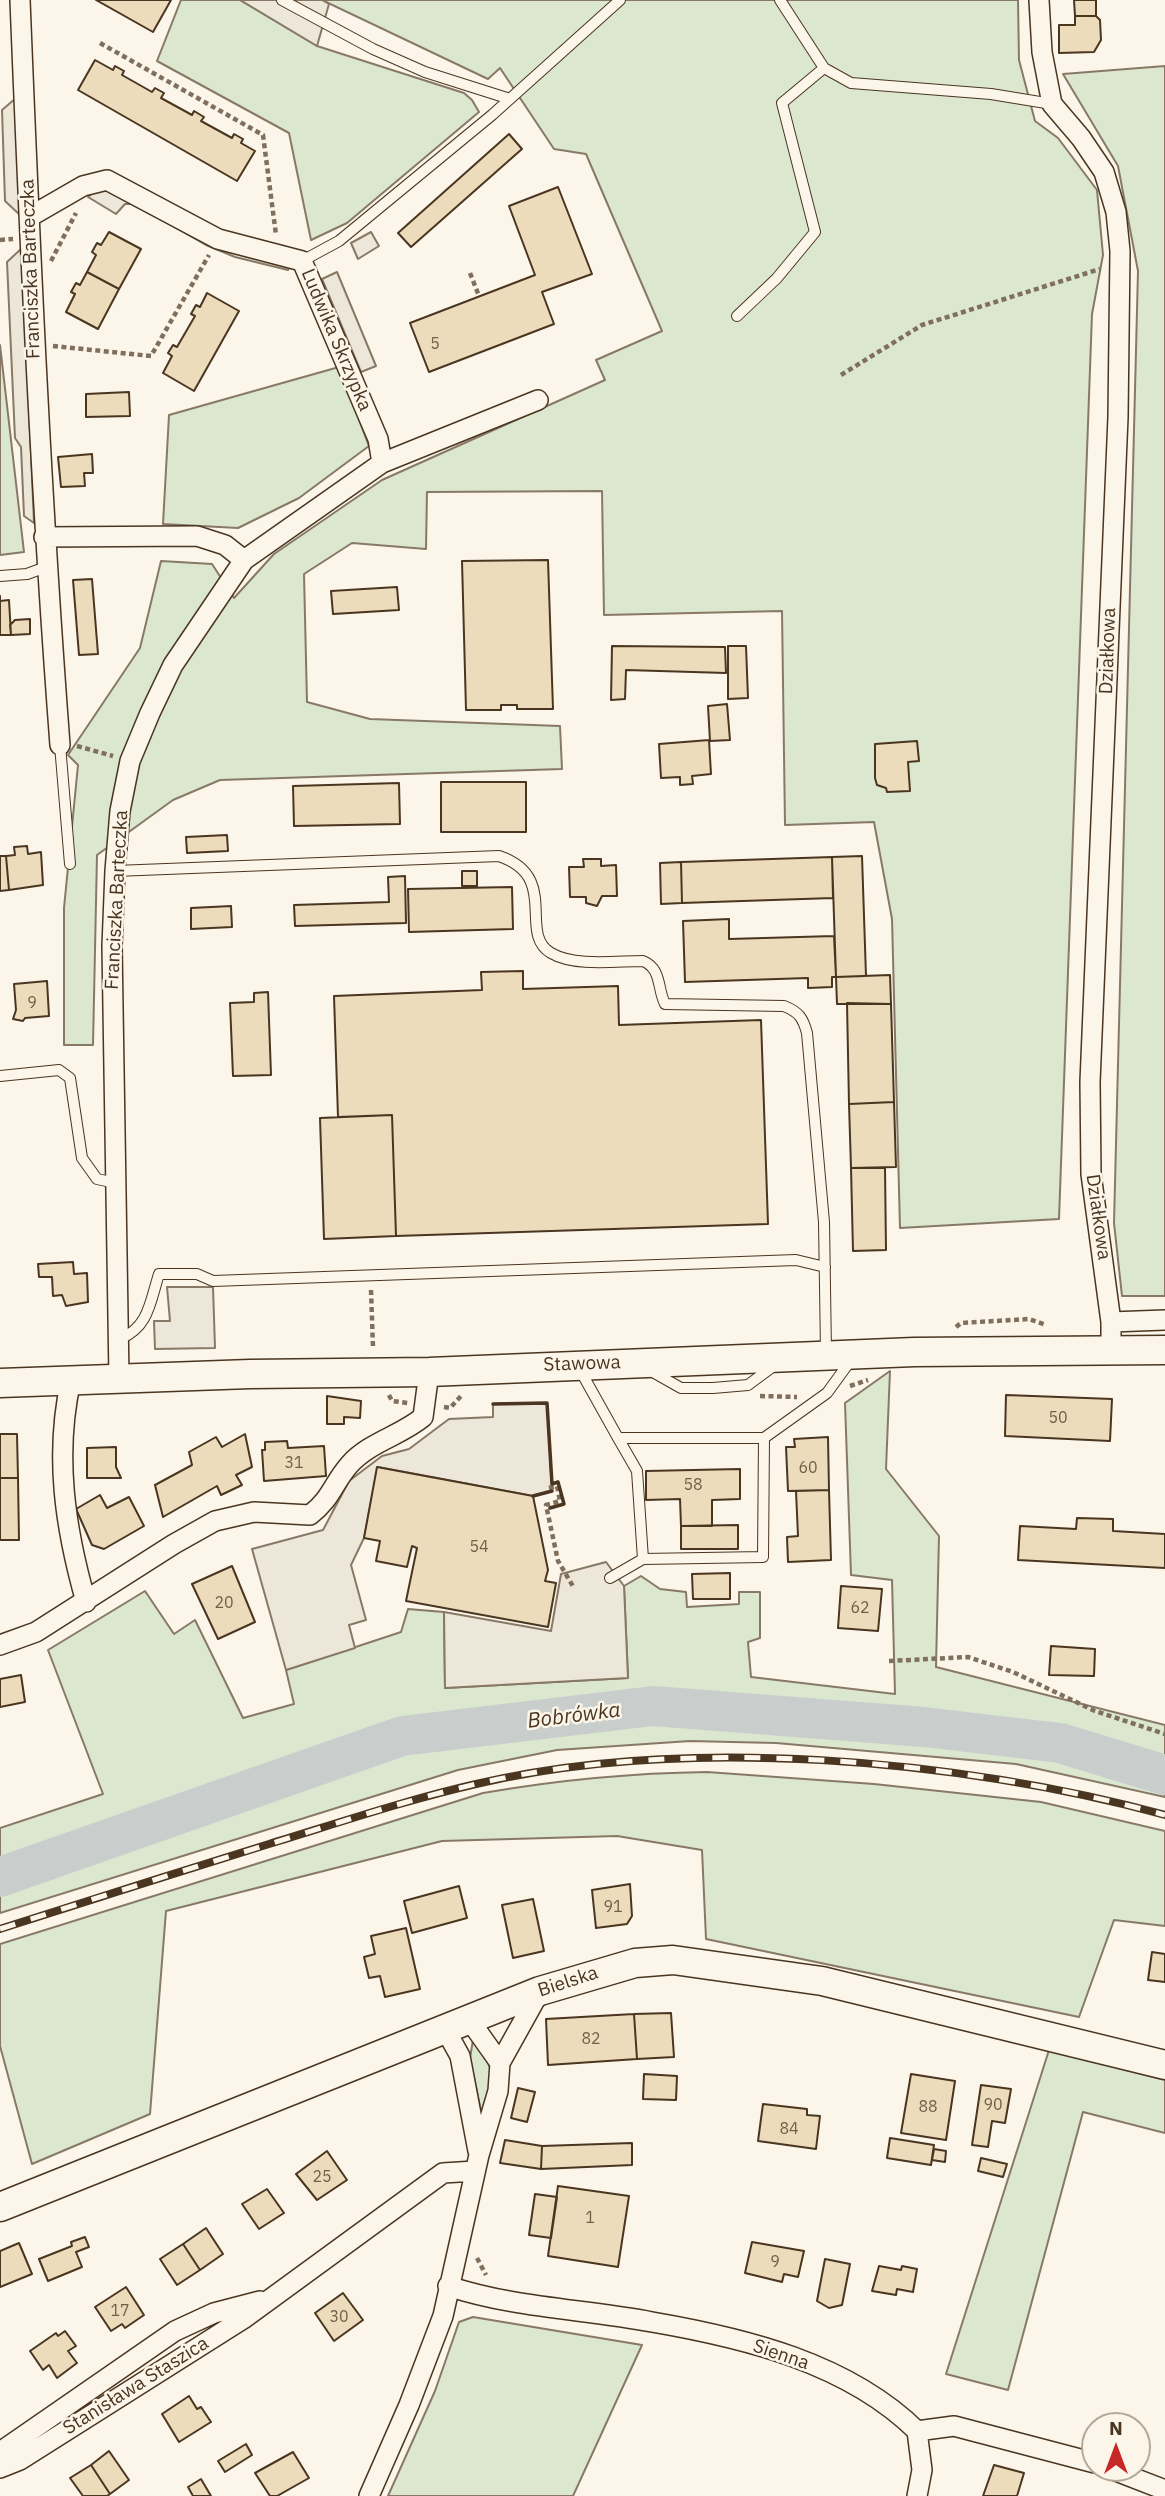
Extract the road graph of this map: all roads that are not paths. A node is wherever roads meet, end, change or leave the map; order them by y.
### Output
1 (20, 0) edge
2 (282, 0) edge
3 (620, 0) edge
4 (780, 0) edge
5 (1040, 0) edge
6 (824, 68) junction
7 (507, 98) junction
8 (1052, 104) junction
9 (31, 216) junction
10 (302, 261) junction
11 (737, 316) dead end
12 (538, 400) dead end
13 (382, 463) junction
14 (44, 537) junction
15 (244, 560) junction
16 (46, 567) junction
17 (0, 576) edge
18 (66, 745) joint
19 (70, 864) dead end
20 (115, 871) junction
21 (0, 1076) edge
22 (116, 1183) junction
23 (825, 1267) junction
24 (1165, 1320) edge
25 (1111, 1322) junction
26 (120, 1339) junction
27 (1111, 1350) junction
28 (1165, 1350) edge
29 (855, 1354) junction
30 (826, 1355) junction
31 (576, 1363) junction
32 (429, 1372) junction
33 (119, 1378) junction
34 (71, 1380) junction
35 (0, 1382) edge
36 (618, 1438) junction
37 (764, 1438) junction
38 (643, 1559) junction
39 (610, 1578) dead end
40 (86, 1602) junction
41 (0, 1645) edge
42 (540, 1991) junction
43 (457, 2024) junction
44 (500, 2063) junction
45 (1165, 2065) edge
46 (477, 2163) junction
47 (0, 2207) edge
48 (448, 2286) junction
49 (268, 2298) junction
50 (917, 2431) junction
51 (0, 2452) edge
52 (1081, 2459) edge
53 (0, 2468) edge
54 (1144, 2482) edge
55 (1165, 2490) edge
56 (369, 2496) edge
57 (917, 2496) edge

1 - 9 street, Franciszka Barteczka
2 - 7 lane
3 - 7 lane
4 - 6 lane
5 - 8 street, Działkowa
6 - 8 lane
6 - 11 lane
7 - 10 lane
8 - 25 street, Działkowa
9 - 10 street, Ludwika Skrzypka
9 - 14 street, Franciszka Barteczka
10 - 13 street, Ludwika Skrzypka
12 - 13 street
13 - 15 street
14 - 15 street
14 - 16 street, Franciszka Barteczka
15 - 20 street, Franciszka Barteczka
16 - 17 lane
16 - 18 street, Franciszka Barteczka
18 - 19 lane
20 - 22 street, Franciszka Barteczka
20 - 23 lane
21 - 22 lane
22 - 26 street, Franciszka Barteczka
23 - 26 lane
23 - 30 lane
24 - 25 street
25 - 27 street, Działkowa
26 - 33 street, Franciszka Barteczka
27 - 28 street, Stawowa
27 - 29 street, Stawowa
29 - 30 street, Stawowa
29 - 37 lane
30 - 31 street, Stawowa
31 - 32 street, Stawowa
31 - 36 lane
32 - 33 street, Stawowa
32 - 40 street
33 - 34 street, Stawowa
34 - 35 street, Stawowa
34 - 40 street
36 - 37 lane
36 - 38 lane
37 - 38 lane
38 - 39 lane
40 - 41 street
42 - 43 street, Bielska
42 - 44 street
42 - 45 street, Bielska
43 - 44 street
43 - 46 street
43 - 47 street, Bielska
44 - 46 street
46 - 48 street
46 - 49 street, Stanisława Staszica
48 - 50 street, Sienna
48 - 56 street
49 - 51 street, Stanisława Staszica
49 - 53 street, Stanisława Staszica
50 - 52 street
50 - 57 street
54 - 55 street

